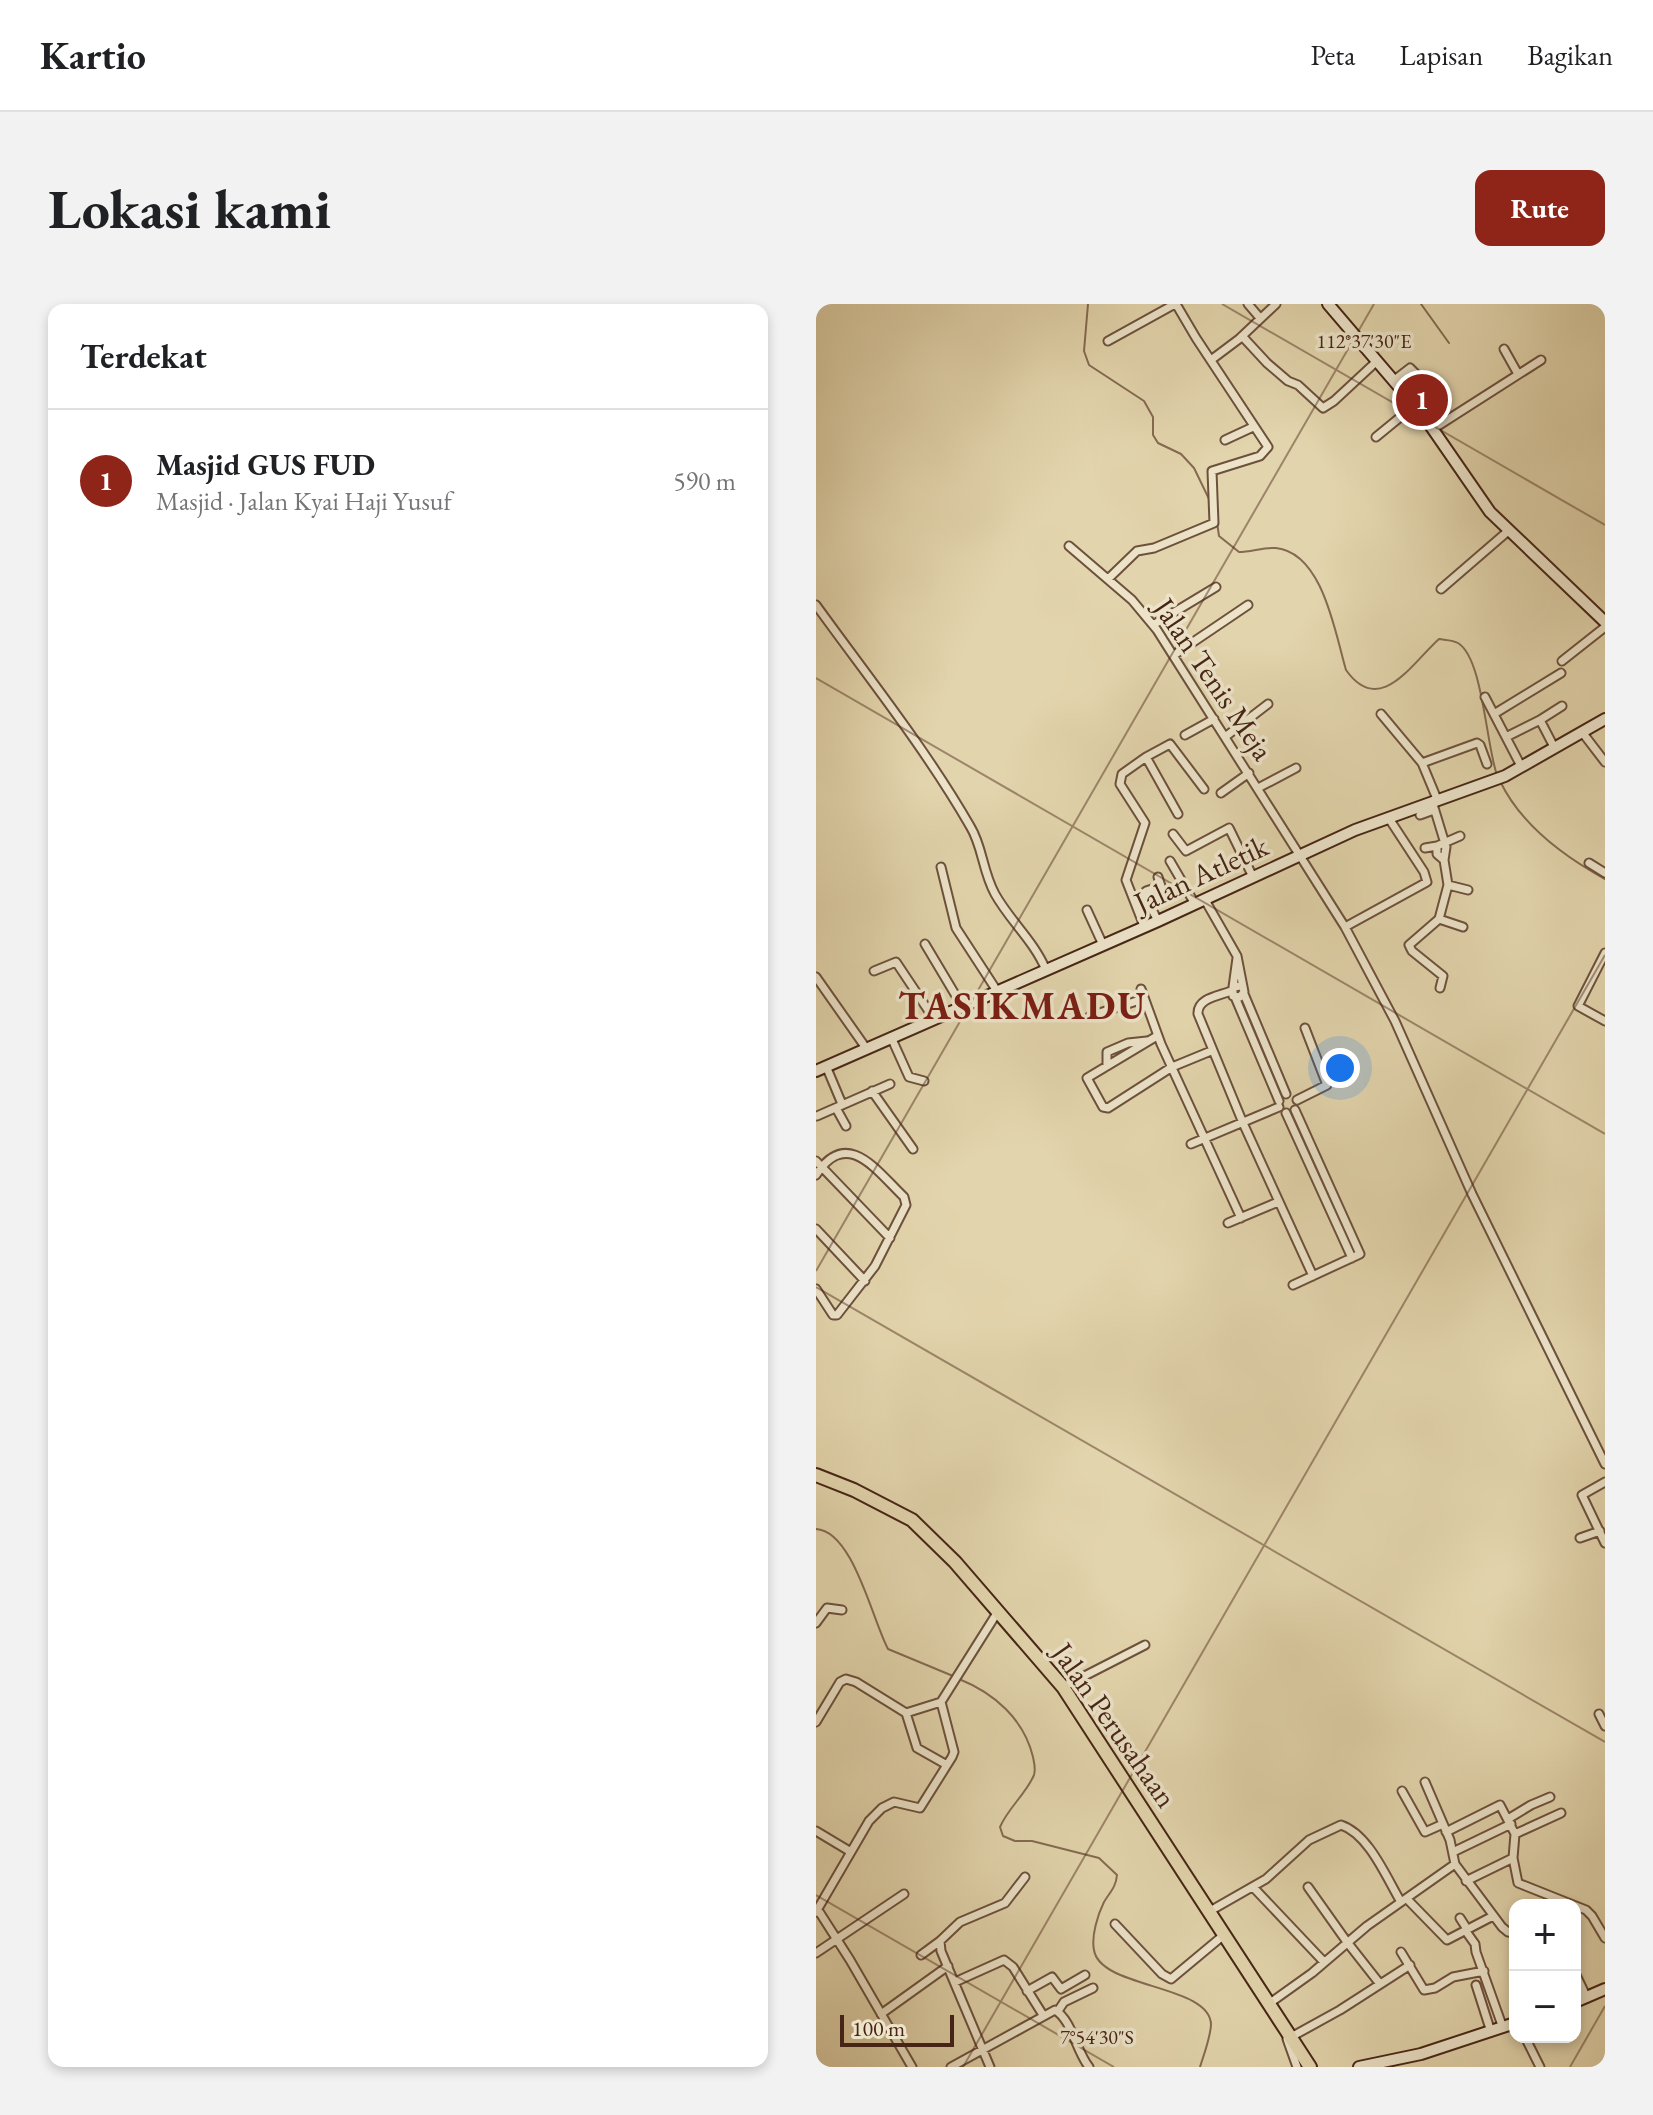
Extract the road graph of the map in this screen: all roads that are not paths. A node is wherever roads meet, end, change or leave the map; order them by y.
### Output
1 (1176, 304) edge
2 (1248, 304) edge
3 (1276, 304) edge
4 (1335, 306) edge
5 (1260, 318) junction
6 (1242, 336) junction
7 (1108, 341) dead end
8 (1504, 349) dead end
9 (1211, 360) junction
10 (1541, 360) dead end
11 (1377, 361) junction
12 (1518, 374) junction
13 (1418, 376) dead end
14 (1393, 381) junction
15 (1415, 405) junction
16 (1253, 427) junction
17 (1433, 429) junction
18 (1376, 437) dead end
19 (1225, 440) dead end
20 (1507, 532) junction
21 (1069, 546) dead end
22 (1108, 579) junction
23 (1216, 587) dead end
24 (1441, 589) dead end
25 (816, 605) edge
26 (1248, 605) dead end
27 (1153, 625) junction
28 (1605, 625) edge
29 (1174, 655) junction
30 (1562, 661) dead end
31 (1561, 673) dead end
32 (1485, 697) dead end
33 (1268, 704) dead end
34 (1562, 706) dead end
35 (1381, 714) dead end
36 (1494, 714) junction
37 (1214, 719) junction
38 (1605, 719) edge
39 (1540, 720) junction
40 (1582, 732) junction
41 (1185, 735) dead end
42 (1225, 737) junction
43 (1506, 737) junction
44 (1554, 747) junction
45 (1146, 757) junction
46 (1605, 762) edge
47 (1422, 763) junction
48 (1487, 764) dead end
49 (1521, 766) junction
50 (1296, 768) dead end
51 (1249, 773) junction
52 (1258, 788) junction
53 (1204, 789) dead end
54 (1221, 793) dead end
55 (1434, 804) junction
56 (1178, 814) dead end
57 (1420, 815) dead end
58 (1388, 817) junction
59 (1173, 834) dead end
60 (1460, 836) dead end
61 (1440, 843) junction
62 (1425, 848) dead end
63 (1300, 855) junction
64 (1170, 861) dead end
65 (1589, 863) dead end
66 (941, 867) dead end
67 (1605, 873) edge
68 (1158, 877) dead end
69 (1253, 877) junction
70 (1448, 885) junction
71 (1468, 890) dead end
72 (1200, 902) junction
73 (1087, 910) dead end
74 (1439, 919) junction
75 (1158, 921) junction
76 (1144, 926) junction
77 (1345, 927) junction
78 (1463, 927) dead end
79 (925, 944) dead end
80 (1103, 945) junction
81 (1605, 953) edge
82 (1046, 970) junction
83 (874, 971) dead end
84 (816, 977) edge
85 (1440, 988) dead end
86 (1141, 989) dead end
87 (997, 991) junction
88 (1237, 991) junction
89 (1143, 999) junction
90 (962, 1006) junction
91 (1090, 1016) dead end
92 (934, 1019) junction
93 (1605, 1021) edge
94 (1305, 1028) dead end
95 (1157, 1036) junction
96 (891, 1037) junction
97 (1148, 1042) junction
98 (866, 1048) junction
99 (1211, 1051) junction
100 (1107, 1066) junction
101 (1172, 1067) junction
102 (821, 1068) edge
103 (924, 1081) dead end
104 (890, 1084) dead end
105 (872, 1091) junction
106 (1286, 1094) junction
107 (1297, 1100) junction
108 (1279, 1104) junction
109 (839, 1106) junction
110 (1295, 1110) junction
111 (1286, 1113) junction
112 (817, 1116) edge
113 (1243, 1123) junction
114 (846, 1126) dead end
115 (1205, 1139) junction
116 (1191, 1144) dead end
117 (913, 1149) dead end
118 (818, 1165) edge
119 (816, 1175) edge
120 (1327, 1180) junction
121 (1318, 1184) junction
122 (1278, 1202) junction
123 (1241, 1218) junction
124 (1228, 1223) dead end
125 (816, 1229) edge
126 (890, 1238) junction
127 (1352, 1258) junction
128 (1313, 1276) junction
129 (865, 1281) junction
130 (1293, 1285) dead end
131 (816, 1289) edge
132 (1605, 1464) edge
133 (816, 1475) edge
134 (1605, 1482) edge
135 (1600, 1531) junction
136 (1580, 1538) dead end
137 (1605, 1542) edge
138 (816, 1605) edge
139 (827, 1608) junction
140 (842, 1610) dead end
141 (997, 1613) junction
142 (816, 1623) edge
143 (1145, 1645) dead end
144 (1063, 1687) junction
145 (941, 1702) junction
146 (906, 1713) junction
147 (1599, 1714) dead end
148 (816, 1722) edge
149 (1605, 1726) edge
150 (947, 1765) junction
151 (1425, 1782) dead end
152 (1402, 1791) dead end
153 (1550, 1797) dead end
154 (1561, 1813) dead end
155 (1510, 1821) junction
156 (1445, 1828) junction
157 (816, 1831) edge
158 (1515, 1834) junction
159 (851, 1852) junction
160 (1453, 1852) junction
161 (1513, 1858) junction
162 (1455, 1864) junction
163 (1025, 1877) dead end
164 (1466, 1881) junction
165 (1253, 1887) junction
166 (1308, 1887) dead end
167 (904, 1894) dead end
168 (1404, 1900) junction
169 (817, 1911) edge
170 (1210, 1911) junction
171 (1493, 1916) junction
172 (1460, 1918) dead end
173 (1115, 1924) dead end
174 (1466, 1930) junction
175 (1509, 1932) edge
176 (1225, 1934) junction
177 (836, 1938) junction
178 (1605, 1938) edge
179 (940, 1941) junction
180 (1347, 1942) junction
181 (1401, 1952) dead end
182 (816, 1953) edge
183 (921, 1955) dead end
184 (1324, 1962) junction
185 (1410, 1965) junction
186 (948, 1966) junction
187 (1484, 1971) junction
188 (1085, 1975) dead end
189 (955, 1982) junction
190 (1380, 1984) junction
191 (1476, 1985) dead end
192 (1581, 1986) edge
193 (1093, 1988) dead end
194 (1027, 1991) junction
195 (1604, 1992) edge
196 (1587, 1998) junction
197 (1581, 2000) edge
198 (1270, 2003) junction
199 (1058, 2011) junction
200 (881, 2014) junction
201 (1043, 2015) junction
202 (1509, 2026) edge
203 (1503, 2028) junction
204 (1491, 2032) junction
205 (1290, 2034) junction
206 (1528, 2043) edge
207 (981, 2050) junction
208 (1305, 2066) edge
209 (912, 2067) edge
210 (951, 2067) edge
211 (990, 2067) edge
212 (1089, 2067) edge
213 (1359, 2067) edge
214 (1540, 2067) edge

1 - 7 street
1 - 9 street
2 - 5 street
3 - 5 street
4 - 11 street
5 - 6 street
6 - 9 street
6 - 11 street
8 - 12 street
9 - 16 street
10 - 12 street
11 - 14 street
12 - 17 street
13 - 14 street
14 - 15 street
15 - 17 street
15 - 18 street
16 - 19 street
16 - 22 street
17 - 20 street
20 - 24 street
20 - 28 street
21 - 22 street, Jalan Tenis Meja
22 - 27 street, Jalan Tenis Meja
23 - 27 street
25 - 82 street
26 - 29 street
27 - 29 street, Jalan Tenis Meja
28 - 30 street
29 - 37 street, Jalan Tenis Meja
31 - 36 street
32 - 36 street
33 - 42 street
34 - 39 street
35 - 47 street
36 - 43 street
37 - 41 street
37 - 42 street, Jalan Tenis Meja
38 - 40 street, Jalan Atletik
39 - 43 street
39 - 44 street
40 - 44 street, Jalan Atletik
40 - 46 street
42 - 51 street, Jalan Tenis Meja
43 - 49 street
44 - 49 street, Jalan Atletik
45 - 53 street
45 - 56 street
45 - 76 street
47 - 48 street
47 - 55 street
49 - 55 street, Jalan Atletik
50 - 52 street
51 - 52 street, Jalan Tenis Meja
51 - 54 street
52 - 63 street, Jalan Tenis Meja
55 - 57 street
55 - 58 street, Jalan Atletik
55 - 61 street
58 - 63 street, Jalan Atletik
58 - 77 street
59 - 69 street
60 - 61 street
61 - 62 street
61 - 70 street
63 - 69 street, Jalan Atletik
63 - 77 street, Jalan Tenis Meja
64 - 72 street
65 - 67 street
66 - 87 street
68 - 75 street
69 - 72 street, Jalan Atletik
70 - 71 street
70 - 74 street
72 - 75 street, Jalan Atletik
72 - 88 street
73 - 80 street
74 - 78 street
74 - 85 street
75 - 76 street, Jalan Atletik
76 - 80 street, Jalan Atletik
77 - 132 street, Jalan Tenis Meja
79 - 90 street
80 - 82 street, Jalan Atletik
81 - 93 street
82 - 87 street, Jalan Atletik
83 - 92 street
84 - 98 street
86 - 89 street
87 - 90 street, Jalan Atletik
88 - 99 street
88 - 106 street
88 - 108 street
89 - 91 street
89 - 95 street
90 - 92 street, Jalan Atletik
92 - 96 street, Jalan Atletik
94 - 107 street
95 - 97 street
95 - 101 street
96 - 98 street, Jalan Atletik
96 - 103 street
97 - 100 street
97 - 100 street
98 - 102 street, Jalan Atletik
99 - 101 street
99 - 113 street
100 - 101 street
101 - 115 street
102 - 109 street
104 - 105 street
105 - 109 street
105 - 117 street
106 - 107 street
106 - 108 street
107 - 110 street
108 - 111 street
108 - 113 street
109 - 112 street
109 - 114 street
110 - 111 street
110 - 120 street
111 - 121 street
113 - 115 street
113 - 122 street
115 - 116 street
115 - 123 street
118 - 119 street
118 - 126 street
118 - 126 street
120 - 121 street
120 - 127 street
121 - 127 street
122 - 123 street
122 - 128 street
123 - 124 street
125 - 129 street
126 - 129 street
127 - 128 street
128 - 130 street
129 - 131 street
133 - 141 main road, Jalan Perusahaan
134 - 135 street
135 - 136 street
135 - 137 street
138 - 139 street
139 - 140 street
139 - 142 street
141 - 144 main road, Jalan Perusahaan
141 - 145 street
143 - 144 street
144 - 170 main road, Jalan Perusahaan
145 - 146 street
145 - 150 street
146 - 148 street
146 - 150 street
147 - 149 street
150 - 159 street
151 - 156 street
152 - 156 street
153 - 155 street
154 - 158 street
155 - 156 street
155 - 158 street
155 - 160 street
156 - 160 street
157 - 159 street
158 - 161 street
159 - 169 street
160 - 162 street
161 - 164 street
161 - 178 street
162 - 164 street
162 - 168 street
163 - 179 street
164 - 171 street
165 - 168 street
165 - 170 street
165 - 184 street
166 - 180 street
167 - 177 street
168 - 174 street
168 - 180 street
169 - 177 street
170 - 176 main road, Jalan Perusahaan
171 - 174 street
171 - 175 street
172 - 174 street
173 - 176 street
174 - 187 street
176 - 198 main road, Jalan Perusahaan
177 - 182 street
177 - 200 street
179 - 183 street
179 - 186 street
180 - 184 street
180 - 190 street
181 - 185 street
184 - 198 street
185 - 187 street
185 - 190 street
186 - 189 street
186 - 200 street
187 - 203 street
188 - 194 street
189 - 194 street
189 - 207 street
190 - 205 street
191 - 204 street
192 - 196 street
193 - 199 street
194 - 201 street
195 - 196 street
196 - 197 street
198 - 205 main road, Jalan Perusahaan
199 - 201 street
199 - 212 street
200 - 209 street
201 - 207 street
202 - 203 street
203 - 204 street
204 - 213 street
205 - 208 main road, Jalan Perusahaan
206 - 214 street
207 - 210 street
207 - 211 street

